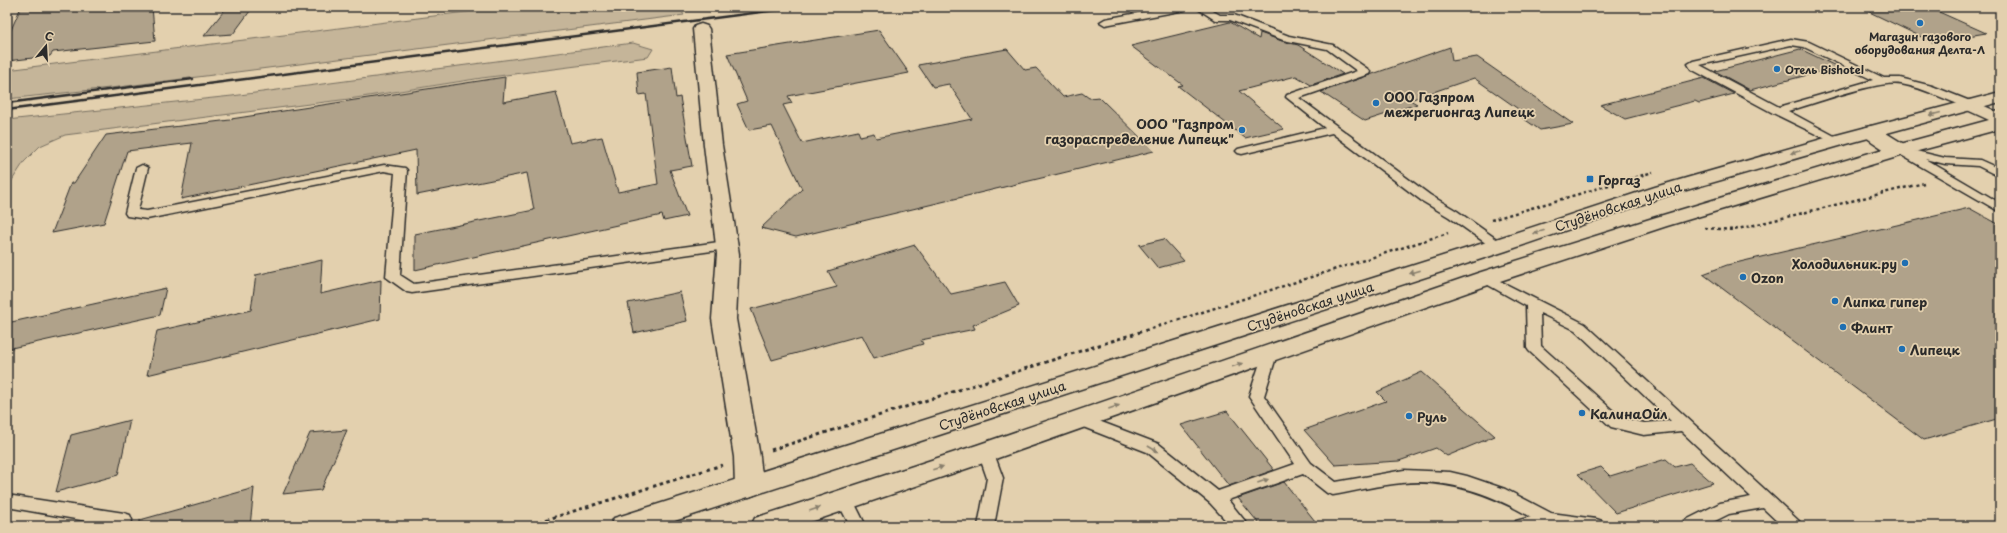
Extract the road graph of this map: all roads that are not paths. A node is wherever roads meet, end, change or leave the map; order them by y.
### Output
1 (1185, 7) edge
2 (1200, 7) edge
3 (1105, 22) dead end
4 (701, 29) dead end
5 (1882, 81) junction
6 (2000, 97) edge
7 (1971, 105) junction
8 (1777, 110) junction
9 (2000, 120) edge
10 (2000, 124) edge
11 (1334, 129) junction
12 (1871, 132) junction
13 (1836, 141) junction
14 (1900, 150) junction
15 (1242, 151) dead end
16 (142, 168) dead end
17 (2000, 174) edge
18 (2000, 208) edge
19 (726, 245) junction
20 (1498, 246) junction
21 (1486, 278) junction
22 (1533, 303) junction
23 (1270, 354) junction
24 (1078, 419) junction
25 (1683, 426) junction
26 (986, 452) junction
27 (1305, 467) junction
28 (749, 486) junction
29 (1216, 498) junction
30 (844, 499) junction
31 (7, 501) edge
32 (1765, 501) junction
33 (1548, 519) junction
34 (123, 526) edge
35 (624, 526) edge
36 (765, 526) edge
37 (858, 526) edge
38 (986, 526) edge
39 (1241, 526) edge
40 (1522, 526) edge
41 (1596, 526) edge
42 (1690, 526) edge
43 (1793, 526) edge

1 - 3 lane
2 - 11 lane
4 - 19 main road
5 - 7 lane
5 - 8 lane
5 - 8 lane
6 - 7 main road, Студёновская улица
7 - 9 main road
7 -> 12 main road, Студёновская улица
8 - 13 lane
10 - 14 main road
11 - 15 lane
11 - 20 lane
12 - 13 main road, Студёновская улица
12 - 14 main road
13 -> 20 main road, Студёновская улица
14 - 17 lane
14 - 18 lane
14 - 21 main road
16 - 19 lane
19 - 28 main road
20 -> 28 main road, Студёновская улица
21 - 22 lane
21 - 23 main road
22 - 25 lane
22 - 25 lane
24 -> 23 main road
23 - 27 lane
24 - 26 main road
24 -> 29 lane
25 - 32 lane
30 -> 26 main road
26 - 38 lane
29 -> 27 lane
27 - 33 lane
28 - 35 main road, Студёновская улица
29 - 39 lane
36 -> 30 main road
30 - 37 lane
31 - 34 lane
32 - 42 lane
32 - 43 lane
33 - 40 lane
33 - 41 lane

